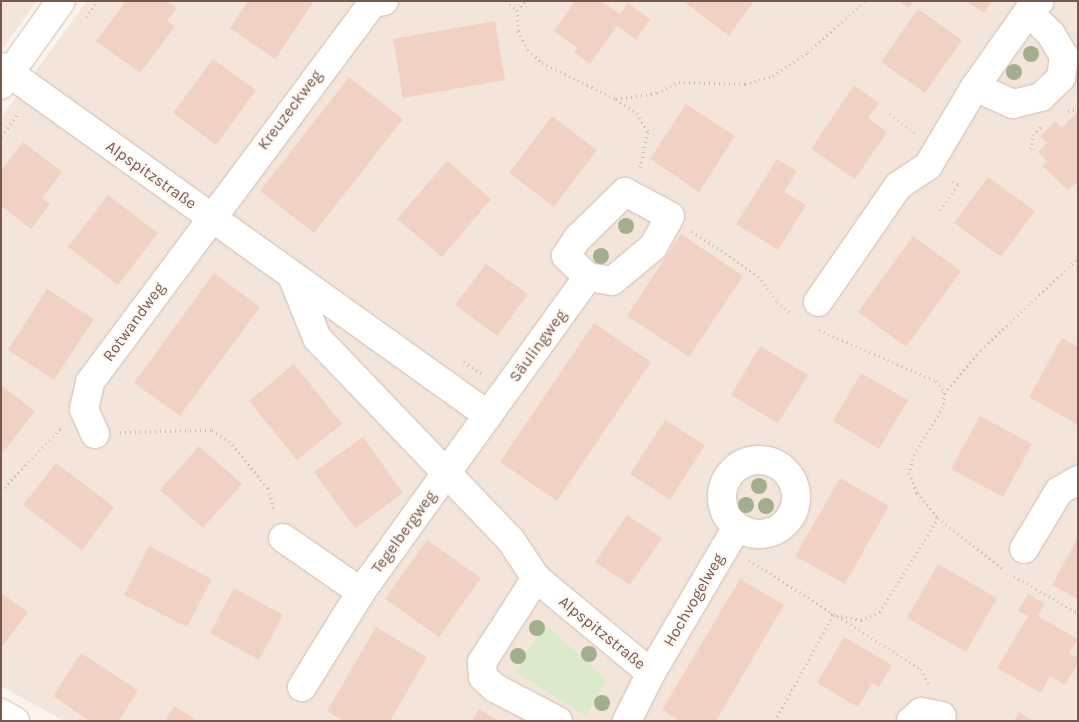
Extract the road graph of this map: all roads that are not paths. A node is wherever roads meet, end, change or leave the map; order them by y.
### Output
1 (61, 1) edge
2 (376, 2) edge
3 (1034, 7) edge
4 (4, 75) edge
5 (975, 87) junction
6 (210, 218) junction
7 (292, 276) junction
8 (588, 277) junction
9 (809, 315) road end
10 (488, 415) junction
11 (95, 434) road end
12 (447, 472) junction
13 (1078, 480) edge
14 (731, 536) road end
15 (283, 538) road end
16 (1024, 549) dead end
17 (536, 578) junction
18 (361, 592) junction
19 (651, 673) junction
20 (302, 687) dead end
21 (1, 713) edge
22 (942, 716) road end
23 (15, 721) edge
24 (558, 721) edge
25 (627, 721) edge
26 (911, 721) edge

1 - 4 street
2 - 6 street, Kreuzeckweg
3 - 5 street
3 - 5 street
4 - 6 street, Alpspitzstraße
5 - 9 street
6 - 7 street, Alpspitzstraße
6 - 11 street, Rotwandweg
7 - 10 street, Alpspitzstraße
7 - 12 street, Alpspitzstraße
8 - 8 street
8 - 10 street, Säulingweg
10 - 12 street
12 - 17 street, Alpspitzstraße
12 - 18 street, Tegelbergweg
13 - 16 street
14 - 19 street, Hochvogelweg
15 - 18 street
17 - 19 street, Alpspitzstraße
17 - 24 street
18 - 20 street, Tegelbergweg
19 - 25 street, Alpspitzstraße
21 - 23 street
22 - 26 street

